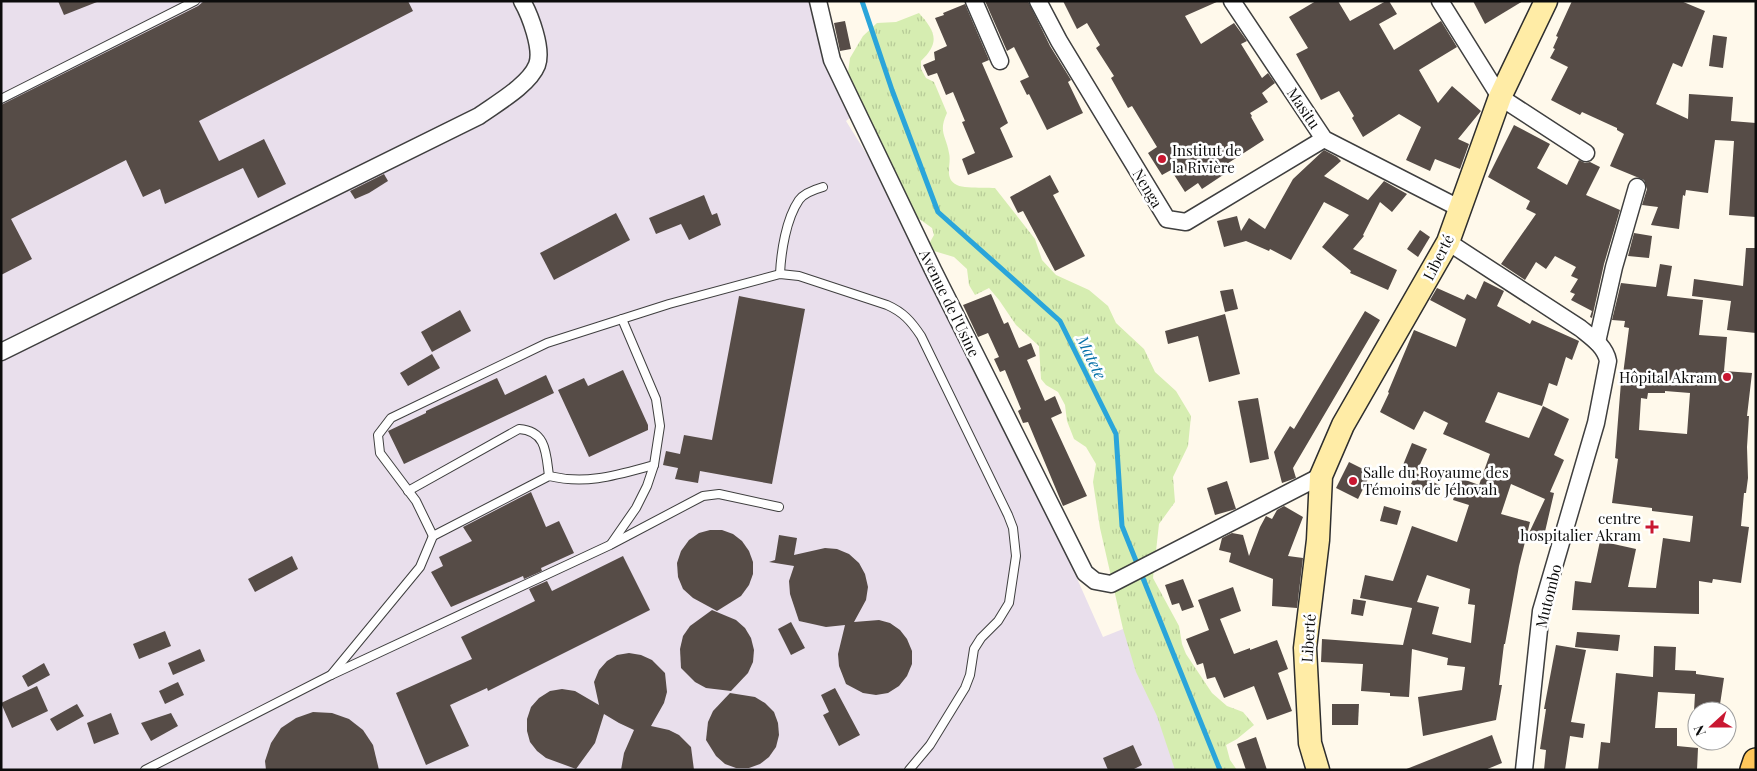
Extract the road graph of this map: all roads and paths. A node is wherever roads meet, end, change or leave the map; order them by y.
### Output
1 (194, 1) edge
2 (522, 1) edge
3 (818, 1) edge
4 (974, 1) edge
5 (1038, 1) edge
6 (1232, 1) edge
7 (1440, 1) edge
8 (1546, 1) edge
9 (1000, 61) dead end
10 (1500, 96) junction
11 (1, 100) edge
12 (1324, 139) junction
13 (1586, 153) dead end
14 (823, 187) dead end
15 (1637, 187) dead end
16 (1459, 208) junction
17 (1448, 242) junction
18 (780, 274) junction
19 (622, 319) junction
20 (1597, 342) junction
21 (1, 352) edge
22 (654, 465) junction
23 (549, 476) junction
24 (1321, 476) junction
25 (408, 491) junction
26 (779, 507) dead end
27 (433, 536) junction
28 (610, 545) junction
29 (332, 675) junction
30 (1756, 760) edge
31 (145, 770) edge
32 (909, 770) edge
33 (1318, 770) edge
34 (1524, 770) edge
35 (1753, 770) edge

1 - 11 lane
2 - 21 street
3 - 24 street, Avenue de l'Usine
4 - 9 street
5 - 12 street, Nenga
6 - 12 street, Masitu
7 - 10 street
8 - 10 street, Liberté
10 - 13 street
10 - 16 street, Liberté
12 - 16 street, Masitu
14 - 18 lane
15 - 20 street
16 - 17 street, Liberté
17 - 20 street, Mutombo
17 - 24 street, Liberté
18 - 19 lane
18 - 32 lane
19 - 22 lane
19 - 25 lane
20 - 34 street, Mutombo
22 - 23 lane
22 - 28 lane
23 - 25 lane
23 - 27 lane
24 - 33 street, Liberté
25 - 27 lane
26 - 28 lane
27 - 29 lane
28 - 29 lane
29 - 31 lane
30 - 35 main road

